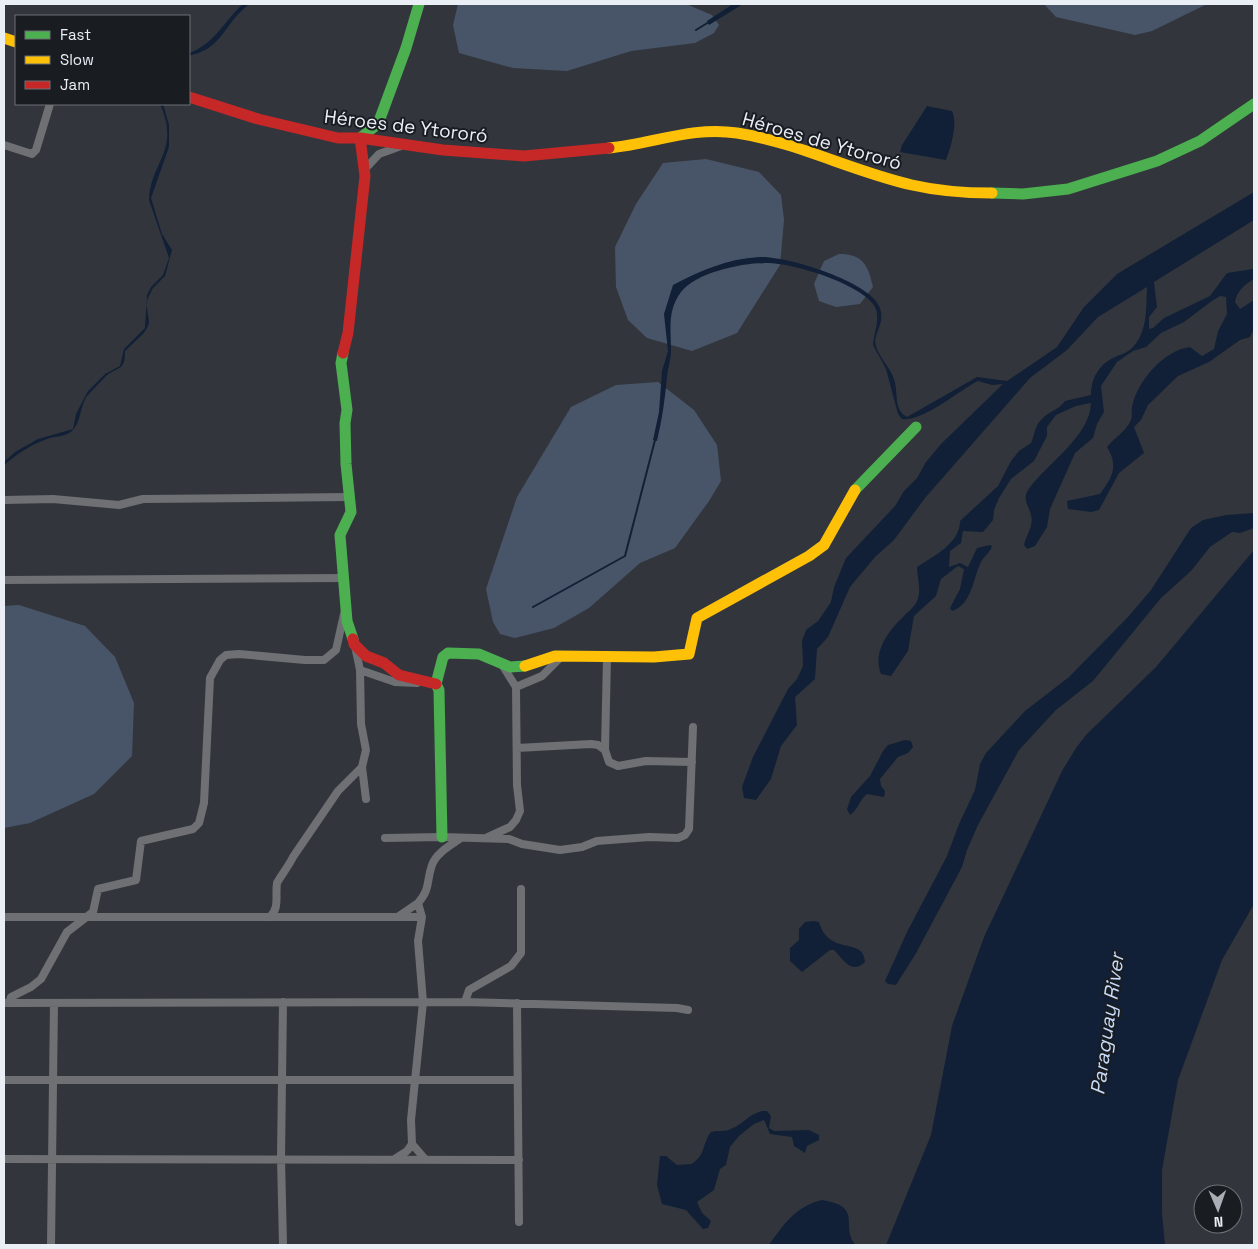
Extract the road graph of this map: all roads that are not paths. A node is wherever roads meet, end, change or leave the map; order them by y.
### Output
1 (418, 4) edge
2 (190, 97) edge
3 (1254, 104) edge
4 (50, 105) edge
5 (360, 138) junction
6 (4, 145) edge
7 (401, 146) junction
8 (365, 169) junction
9 (916, 427) dead end
10 (348, 498) junction
11 (4, 500) edge
12 (344, 578) junction
13 (4, 580) edge
14 (346, 609) junction
15 (354, 644) junction
16 (562, 656) junction
17 (607, 657) junction
18 (500, 661) junction
19 (360, 670) junction
20 (436, 684) junction
21 (516, 687) junction
22 (693, 726) dead end
23 (517, 748) junction
24 (606, 750) junction
25 (692, 762) junction
26 (362, 767) junction
27 (366, 799) dead end
28 (442, 836) junction
29 (385, 838) dead end
30 (462, 838) junction
31 (481, 839) junction
32 (521, 889) dead end
33 (418, 903) junction
34 (4, 917) edge
35 (89, 917) junction
36 (270, 917) junction
37 (398, 917) junction
38 (422, 917) junction
39 (283, 1002) junction
40 (423, 1002) junction
41 (465, 1002) junction
42 (6, 1003) edge
43 (54, 1003) junction
44 (517, 1003) junction
45 (688, 1010) dead end
46 (4, 1080) edge
47 (53, 1080) junction
48 (282, 1080) junction
49 (414, 1080) junction
50 (516, 1080) junction
51 (412, 1144) junction
52 (281, 1158) junction
53 (4, 1159) edge
54 (51, 1159) junction
55 (395, 1159) junction
56 (425, 1159) junction
57 (519, 1160) junction
58 (519, 1222) dead end
59 (50, 1245) edge
60 (283, 1245) edge

1 - 5 street
2 - 5 street, Héroes de Ytororó
3 - 7 street, Héroes de Ytororó
4 - 6 street
5 - 7 street, Héroes de Ytororó
5 - 8 street
7 - 8 street
8 - 10 street
9 - 17 street
10 - 11 street
10 - 12 street
12 - 13 street
12 - 14 street
14 - 15 street
14 - 35 street
15 - 19 street
15 - 20 street
16 - 17 street
16 - 18 street
16 - 21 street
17 - 24 street
18 - 20 street
18 - 21 street
19 - 20 street
19 - 26 street
20 - 28 street
21 - 23 street
22 - 25 street
23 - 24 street
23 - 31 street
24 - 25 street
25 - 31 street
26 - 27 street
26 - 36 street
28 - 29 street
28 - 30 street
30 - 31 street
30 - 33 street
32 - 41 street
33 - 37 street
33 - 38 street
34 - 35 street
35 - 36 street
35 - 42 street
36 - 37 street
37 - 38 street
38 - 40 street
39 - 40 street
39 - 43 street
39 - 48 street
40 - 41 street
40 - 49 street
41 - 44 street
42 - 43 street
43 - 47 street
44 - 45 street
44 - 50 street
46 - 47 street
47 - 48 street
47 - 54 street
48 - 49 street
48 - 52 street
49 - 50 street
49 - 51 street
50 - 57 street
51 - 55 street
51 - 56 street
52 - 54 street
52 - 55 street
52 - 60 street
53 - 54 street
54 - 59 street
55 - 56 street
56 - 57 street
57 - 58 street

